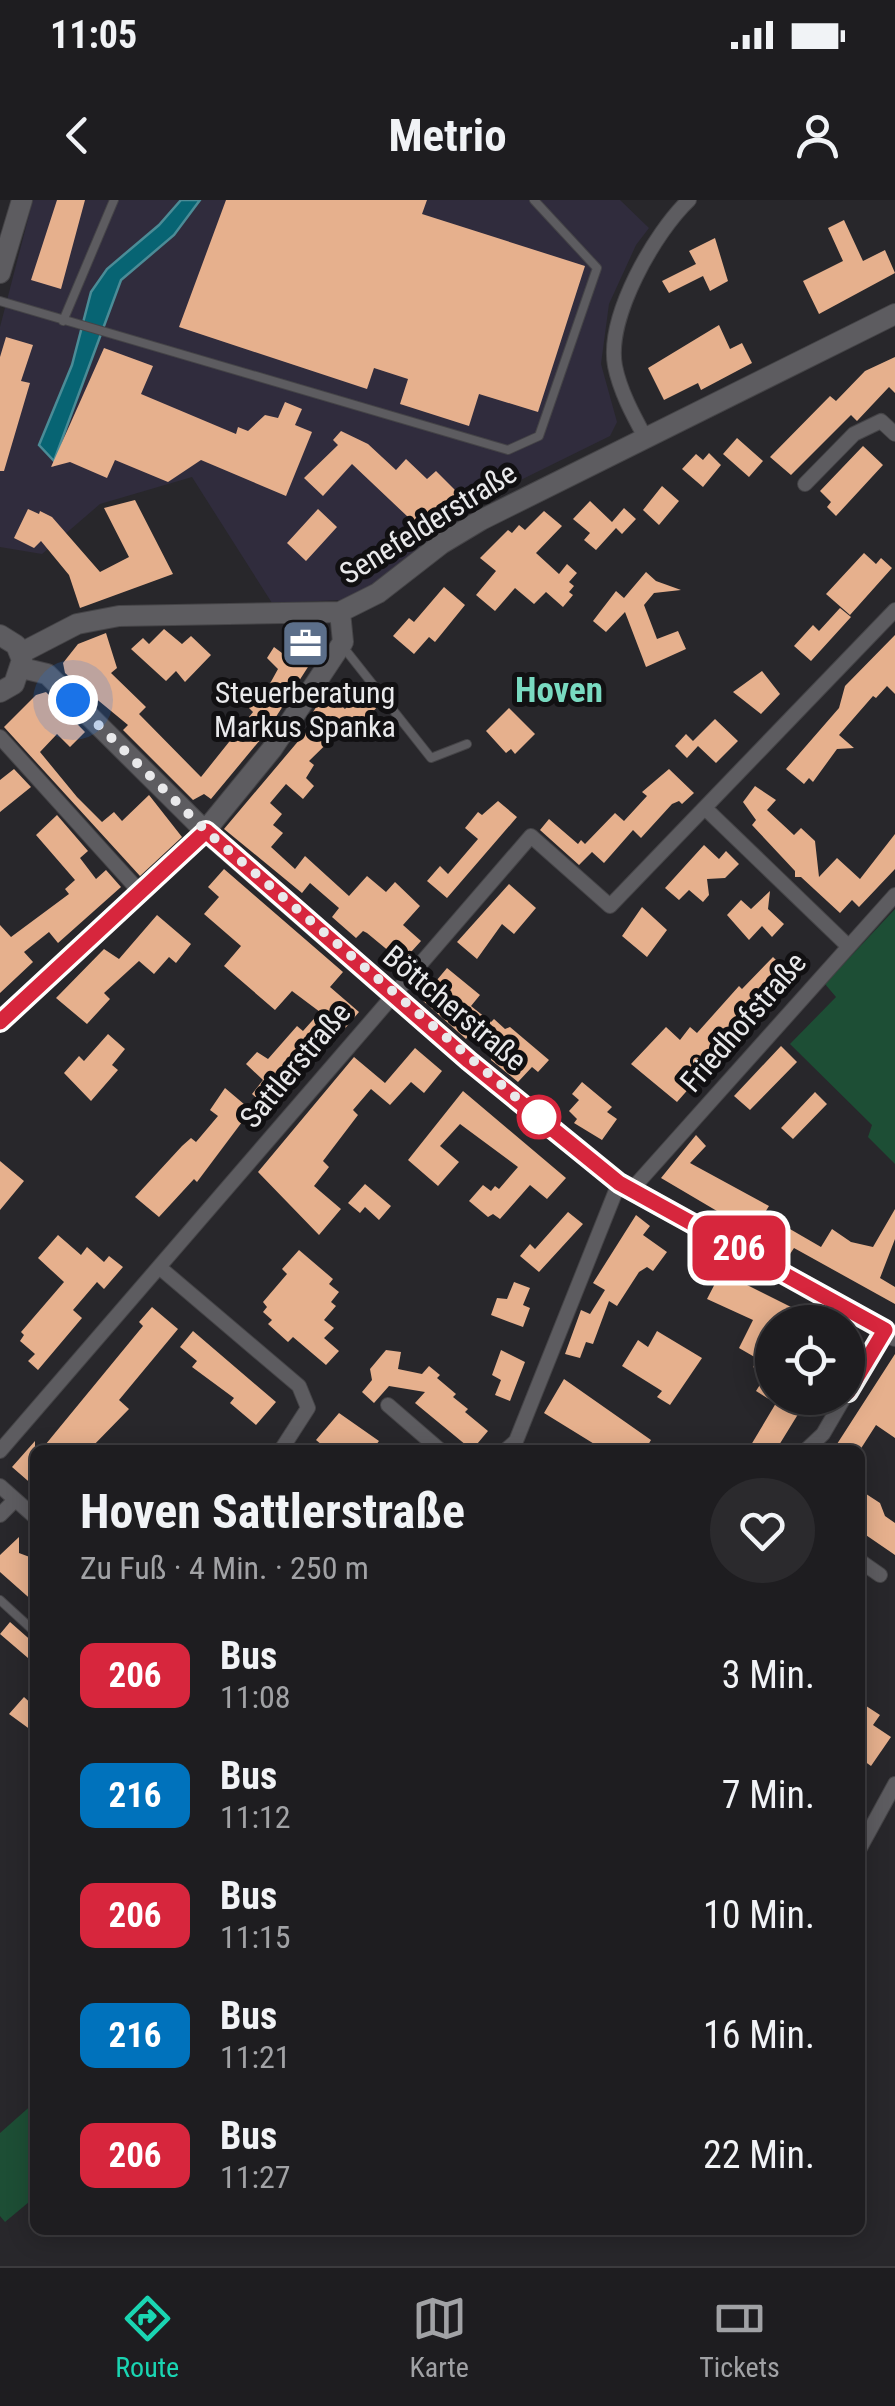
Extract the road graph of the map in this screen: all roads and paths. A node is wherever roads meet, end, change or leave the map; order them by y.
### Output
1 (22, 200) edge
2 (114, 200) edge
3 (534, 200) edge
4 (689, 200) edge
5 (0, 273) edge
6 (0, 301) edge
7 (895, 314) edge
8 (63, 321) junction
9 (895, 434) edge
10 (645, 437) junction
11 (805, 484) dead end
12 (895, 610) edge
13 (340, 612) junction
14 (0, 634) edge
15 (341, 644) junction
16 (22, 660) junction
17 (0, 692) edge
18 (0, 737) edge
19 (467, 744) dead end
20 (707, 810) junction
21 (206, 831) junction
22 (140, 892) junction
23 (895, 894) edge
24 (847, 946) junction
25 (391, 994) junction
26 (0, 1022) edge
27 (626, 1185) junction
28 (158, 1267) junction
29 (890, 1333) edge
30 (865, 1368) edge
31 (388, 1405) dead end
32 (834, 1415) edge
33 (293, 1444) edge
34 (434, 1445) edge
35 (511, 1445) edge
36 (811, 1445) edge
37 (0, 1450) edge
38 (0, 1486) edge
39 (15, 1500) junction
40 (30, 1513) edge
41 (0, 1515) edge
42 (865, 1564) edge
43 (880, 1574) dead end
44 (0, 1600) edge
45 (30, 1627) edge
46 (895, 1784) edge
47 (865, 1839) edge

1 - 5 main road
2 - 8 lane
3 - 8 lane
4 - 10 street
6 - 8 lane
7 - 10 main road, Senefelderstraße
9 - 11 street
10 - 13 main road, Senefelderstraße
12 - 20 street, Sattlerstraße
13 - 15 main road
13 - 16 main road, Senefelderstraße
14 - 16 main road, Böttcherstraße
15 - 19 lane
15 - 21 main road
16 - 17 main road
16 - 21 main road, Böttcherstraße
18 - 22 street
20 - 24 street
20 - 25 street, Sattlerstraße
21 - 22 street
21 - 25 main road, Böttcherstraße
22 - 26 street
23 - 24 street, Friedhofstraße
24 - 27 street, Friedhofstraße
25 - 27 main road, Böttcherstraße
25 - 28 street, Sattlerstraße
27 - 29 main road, Böttcherstraße
27 - 35 street, Friedhofstraße
28 - 33 street
28 - 37 street, Sattlerstraße
29 - 30 street
31 - 34 street
32 - 36 street
38 - 39 street
39 - 40 street
39 - 41 street
42 - 43 street
44 - 45 lane
46 - 47 street

